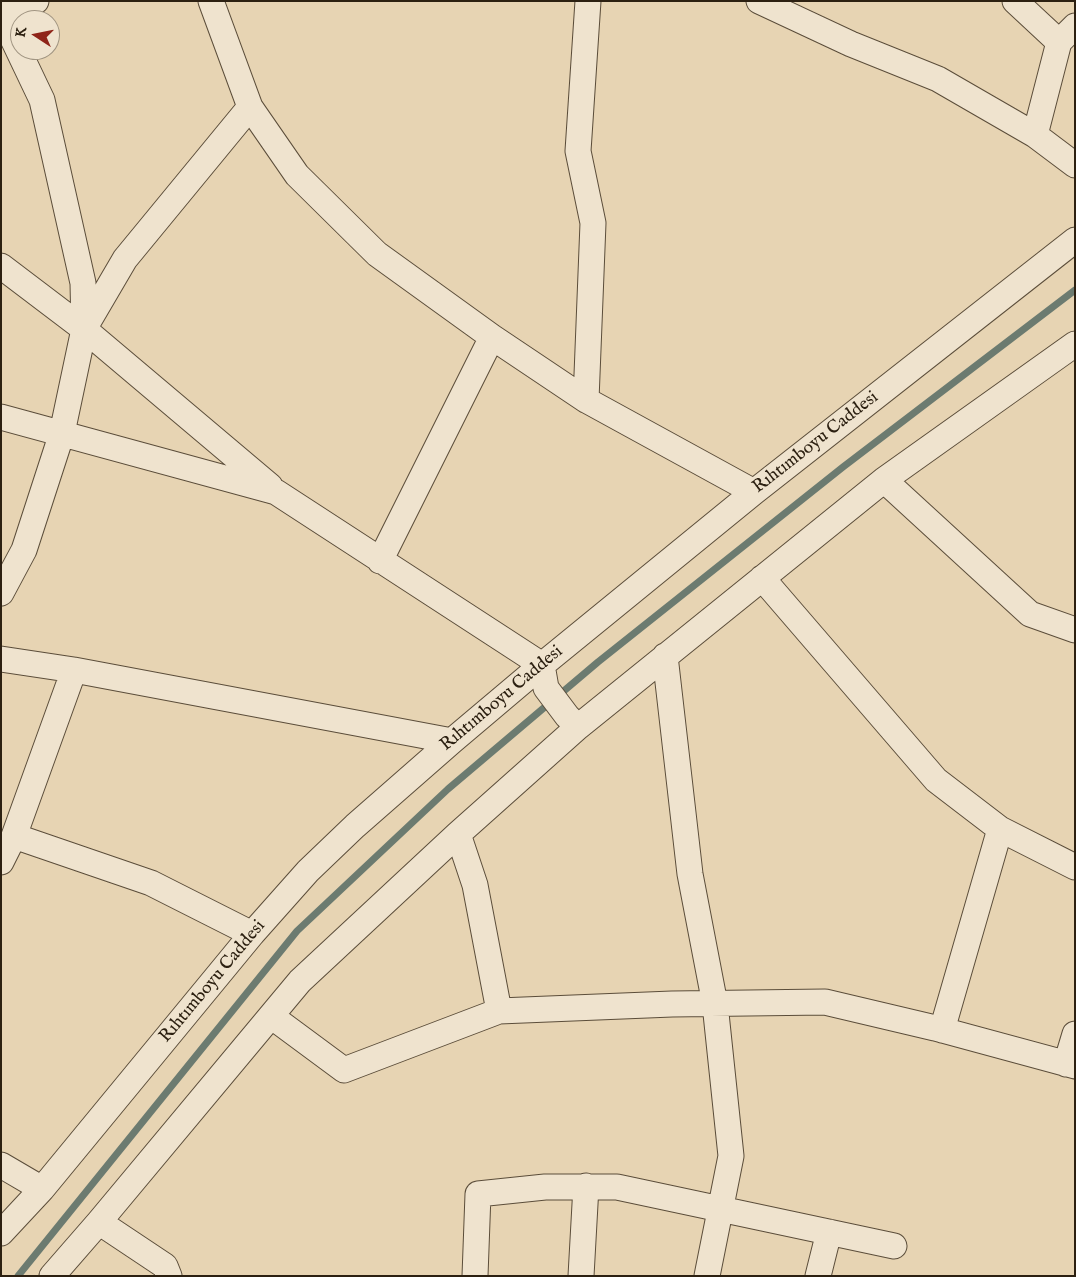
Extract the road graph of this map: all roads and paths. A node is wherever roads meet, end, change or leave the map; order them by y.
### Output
1 (36, 1) edge
2 (211, 1) edge
3 (588, 1) edge
4 (759, 1) edge
5 (1015, 1) edge
6 (2, 16) edge
7 (1067, 34) edge
8 (250, 107) junction
9 (1035, 135) junction
10 (1075, 165) edge
11 (1075, 240) edge
12 (1, 266) edge
13 (84, 329) junction
14 (492, 337) junction
15 (1075, 344) edge
16 (586, 400) junction
17 (1, 418) edge
18 (62, 433) junction
19 (884, 480) junction
20 (276, 492) junction
21 (754, 492) junction
22 (380, 561) junction
23 (762, 578) junction
24 (1, 593) edge
25 (1075, 630) edge
26 (665, 656) junction
27 (1, 659) edge
28 (74, 670) junction
29 (544, 676) junction
30 (572, 722) junction
31 (452, 741) junction
32 (1000, 829) junction
33 (458, 834) junction
34 (14, 836) junction
35 (1, 862) edge
36 (1075, 867) edge
37 (252, 934) junction
38 (715, 1004) junction
39 (499, 1011) junction
40 (271, 1016) junction
41 (942, 1030) junction
42 (1075, 1034) edge
43 (1070, 1065) edge
44 (1, 1164) edge
45 (586, 1186) junction
46 (42, 1190) junction
47 (720, 1210) junction
48 (99, 1222) junction
49 (829, 1232) junction
50 (1, 1233) edge
51 (894, 1246) dead end
52 (52, 1276) edge
53 (169, 1276) edge
54 (475, 1276) edge
55 (581, 1276) edge
56 (707, 1276) edge
57 (818, 1276) edge

1 - 6 street
2 - 8 street
3 - 16 street
4 - 9 street
5 - 7 street
6 - 13 street
7 - 9 street
8 - 13 street
8 - 14 street
9 - 10 street
11 - 21 street, Rıhtımboyu Caddesi
12 - 13 street
13 - 18 street
13 - 20 street
14 - 16 street
14 - 22 street
15 - 19 street
16 - 21 street
17 - 18 street
18 - 20 street
18 - 24 street
19 - 23 street
19 - 25 street
20 - 22 street
21 - 29 street, Rıhtımboyu Caddesi
22 - 29 street
23 - 26 street
23 - 32 street
26 - 30 street
26 - 38 street
27 - 28 street
28 - 31 street
28 - 34 street
29 - 30 street
29 - 31 street, Rıhtımboyu Caddesi
30 - 33 street
31 - 37 street, Rıhtımboyu Caddesi
32 - 36 street
32 - 41 street
33 - 39 street
33 - 40 street
34 - 35 street
34 - 37 street
37 - 46 street, Rıhtımboyu Caddesi
38 - 39 street
38 - 41 street
38 - 47 street
39 - 40 street
40 - 48 street
41 - 43 street
42 - 43 street
44 - 46 street
45 - 47 street
45 - 54 street
45 - 55 street
46 - 50 street, Rıhtımboyu Caddesi
47 - 49 street
47 - 56 street
48 - 52 street
48 - 53 street
49 - 51 street
49 - 57 street

